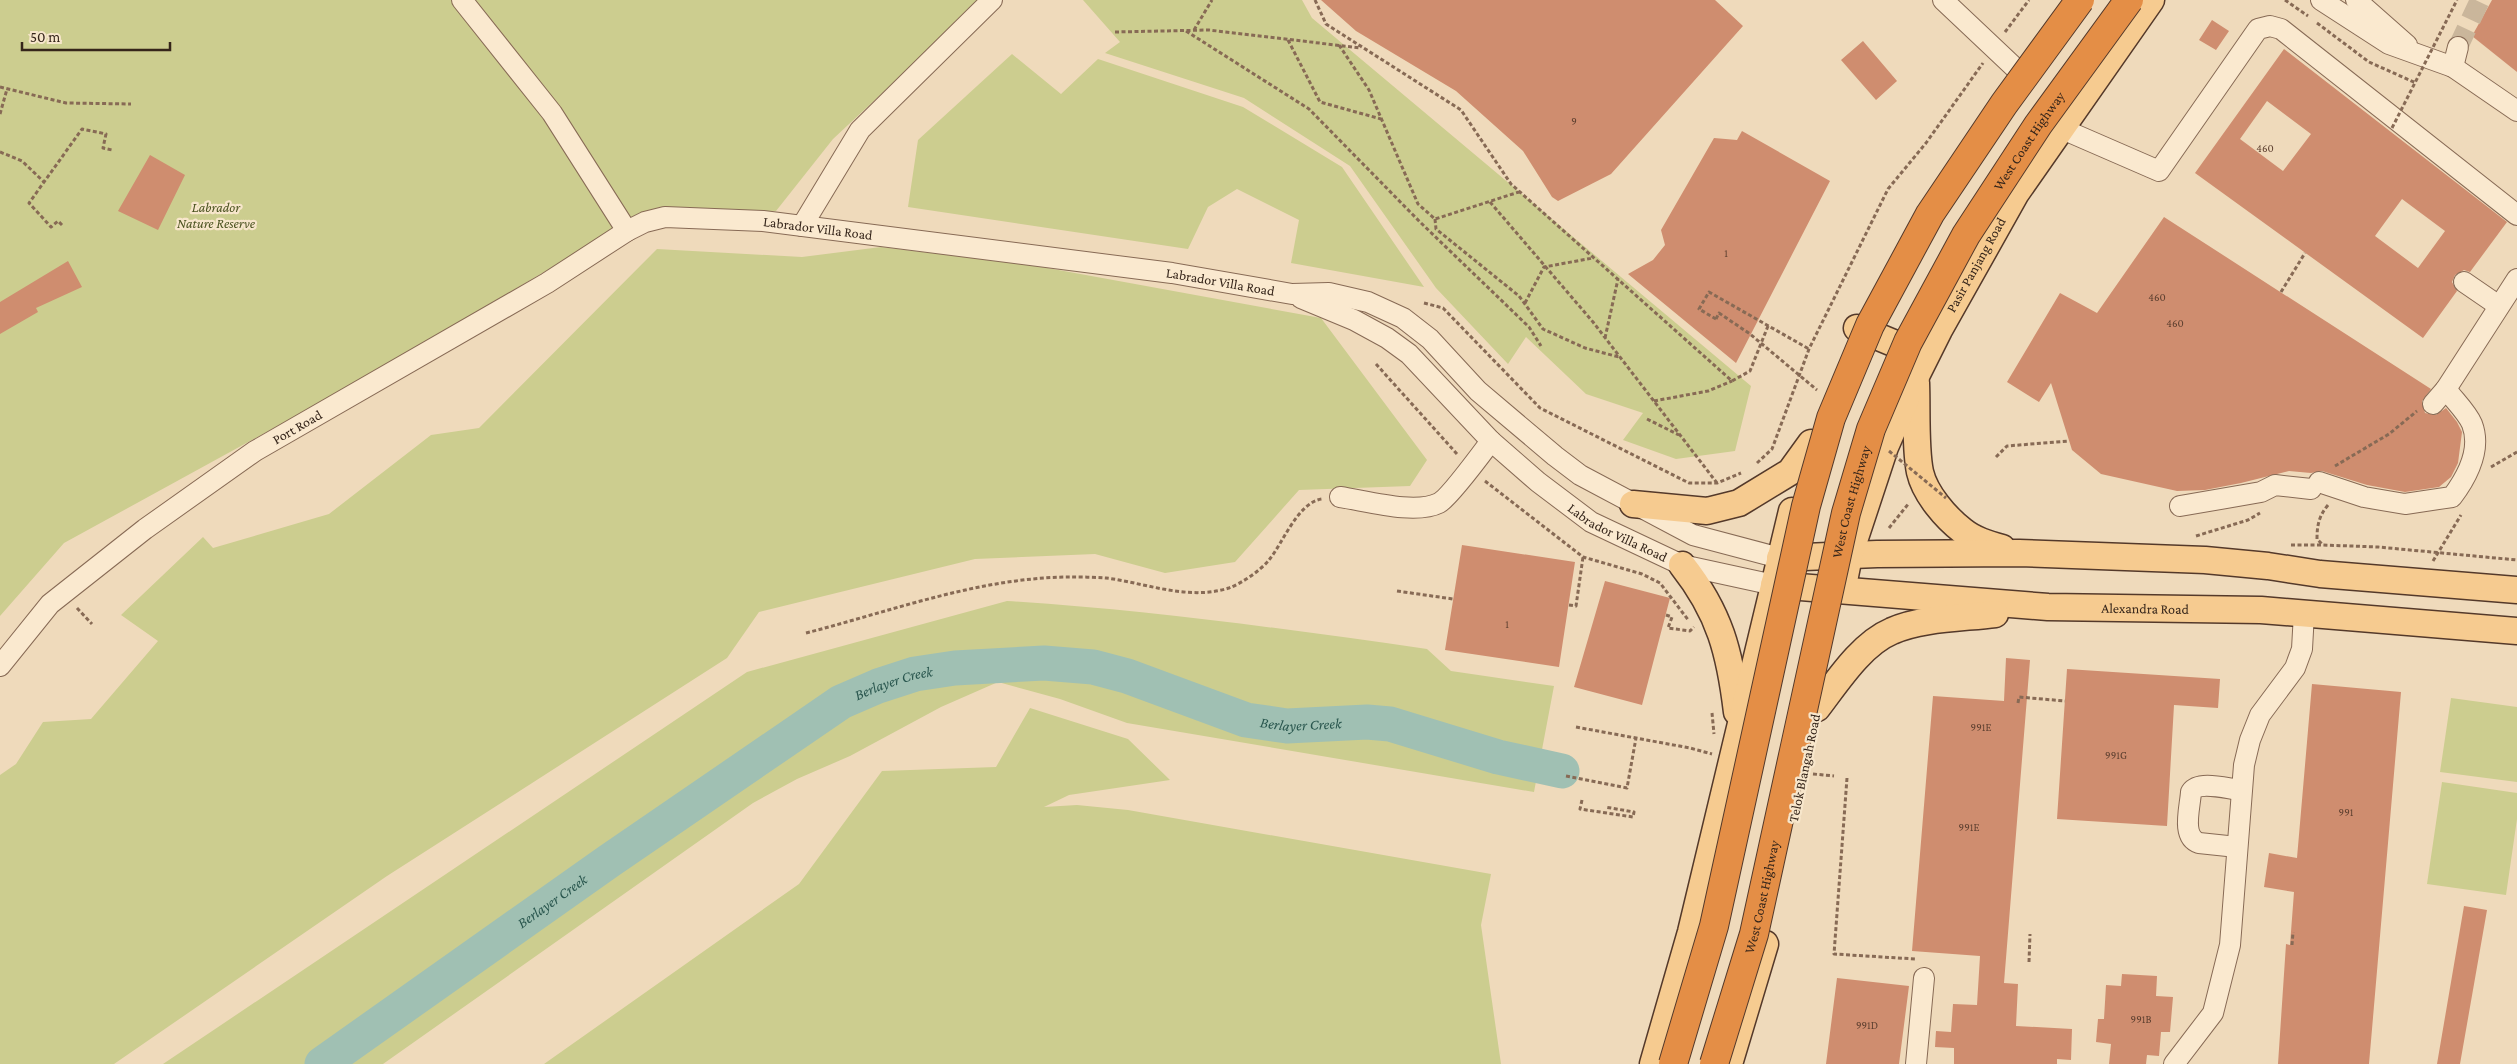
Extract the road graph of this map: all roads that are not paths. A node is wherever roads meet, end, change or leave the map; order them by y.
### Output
1 (462, 0) edge
2 (992, 0) edge
3 (1943, 0) edge
4 (2064, 0) edge
5 (2080, 0) edge
6 (2129, 0) edge
7 (2151, 0) edge
8 (2321, 0) edge
9 (2356, 0) edge
10 (2458, 47) tunnel mouth
11 (2422, 57) junction
12 (2014, 67) junction
13 (2453, 67) junction
14 (2517, 111) edge
15 (2060, 128) junction
16 (2517, 215) edge
17 (802, 226) junction
18 (628, 231) junction
19 (2517, 279) edge
20 (2464, 282) dead end
21 (1292, 294) junction
22 (2499, 306) junction
23 (1857, 328) junction
24 (1939, 330) junction
25 (1916, 376) junction
26 (2446, 389) junction
27 (2433, 404) dead end
28 (1500, 410) junction
29 (1488, 438) junction
30 (1811, 443) junction
31 (1340, 498) road end
32 (1634, 504) junction
33 (2180, 506) dead end
34 (2019, 553) junction
35 (1849, 556) junction
36 (1780, 558) junction
37 (1682, 565) junction
38 (1774, 585) junction
39 (2517, 590) edge
40 (1842, 591) junction
41 (2048, 607) junction
42 (2304, 613) junction
43 (2517, 631) edge
44 (0, 666) edge
45 (1817, 708) junction
46 (1739, 730) junction
47 (2241, 790) junction
48 (2237, 847) junction
49 (1924, 978) dead end
50 (1652, 1064) edge
51 (1673, 1064) edge
52 (1714, 1064) edge
53 (1729, 1064) edge
54 (1916, 1064) edge
55 (2174, 1064) edge

1 - 18 street
2 - 17 street
3 - 12 street
4 - 12 main road
5 - 51 highway, bridge
6 - 52 highway, West Coast Highway, bridge
7 - 15 main road, Pasir Panjang Road
8 - 11 street
9 - 11 street
10 - 13 street
11 - 13 street
12 - 23 main road
13 - 14 street
15 - 16 street
15 - 24 main road, Pasir Panjang Road
17 - 18 street, Labrador Villa Road
17 - 21 street, Labrador Villa Road
18 - 44 street, Port Road
19 - 22 street
20 - 22 street
21 - 28 street, Labrador Villa Road
21 - 29 street, Labrador Villa Road
22 - 26 street
23 - 24 main road
23 - 30 main road
24 - 25 main road, Pasir Panjang Road
25 - 34 main road
25 - 35 main road, Pasir Panjang Road
26 - 27 street
26 - 33 street
28 - 29 street, Labrador Villa Road
28 - 32 street, Labrador Villa Road
29 - 31 street
29 - 37 street, Labrador Villa Road
30 - 32 main road
30 - 36 main road
32 - 36 street, Labrador Villa Road
34 - 35 main road
34 - 39 main road
35 - 36 main road
35 - 40 main road, Telok Blangah Road
36 - 38 main road
37 - 38 street, Labrador Villa Road
37 - 46 main road
38 - 40 main road, Alexandra Road
38 - 46 main road
40 - 41 main road, Alexandra Road
40 - 45 main road, Telok Blangah Road
41 - 42 main road, Alexandra Road
41 - 45 main road
42 - 43 main road, Alexandra Road
42 - 47 street
45 - 53 main road, Telok Blangah Road
46 - 50 main road
47 - 48 street
47 - 48 street
48 - 55 street
49 - 54 street

